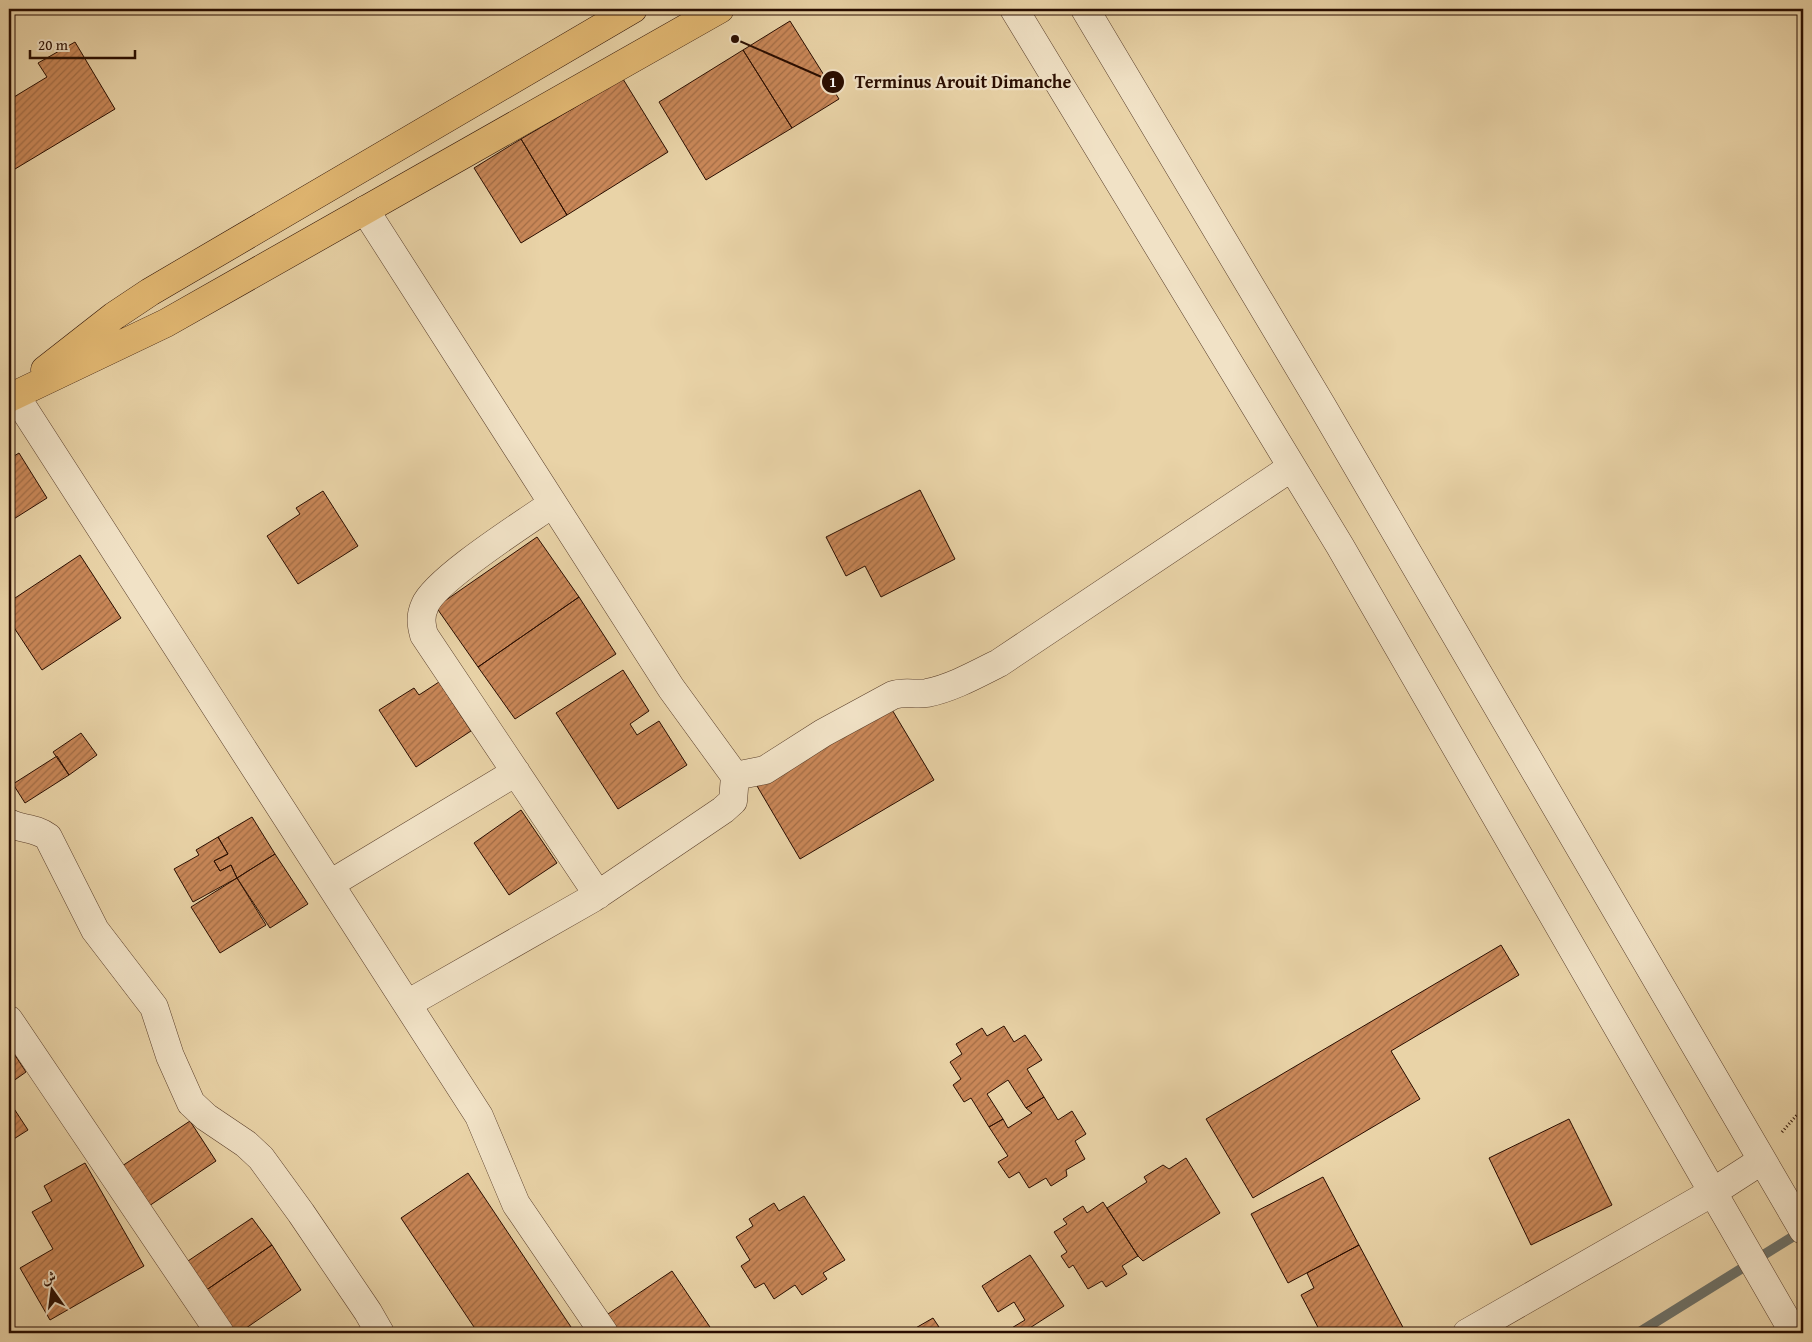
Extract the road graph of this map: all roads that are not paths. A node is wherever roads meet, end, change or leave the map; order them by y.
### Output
1 (633, 9) edge
2 (720, 9) edge
3 (1014, 9) edge
4 (1085, 9) edge
5 (365, 210) junction
6 (12, 396) edge
7 (1292, 467) junction
8 (552, 504) junction
9 (516, 772) junction
10 (735, 776) junction
11 (9, 823) edge
12 (330, 884) junction
13 (598, 895) junction
14 (407, 1004) junction
15 (9, 1020) edge
16 (1761, 1161) junction
17 (1713, 1192) junction
18 (1803, 1230) edge
19 (1796, 1329) edge
20 (220, 1333) edge
21 (380, 1333) edge
22 (604, 1333) edge
23 (1467, 1333) edge

1 - 6 main road
2 - 5 main road
3 - 7 street
4 - 16 street
5 - 6 main road
5 - 8 street
6 - 12 street
7 - 10 street
7 - 17 street
8 - 9 street
8 - 10 street
9 - 12 street
9 - 13 street
10 - 13 street
11 - 21 street
12 - 14 street
13 - 14 street
14 - 22 street
15 - 20 street
16 - 17 street
16 - 18 street
17 - 19 street
17 - 23 street

